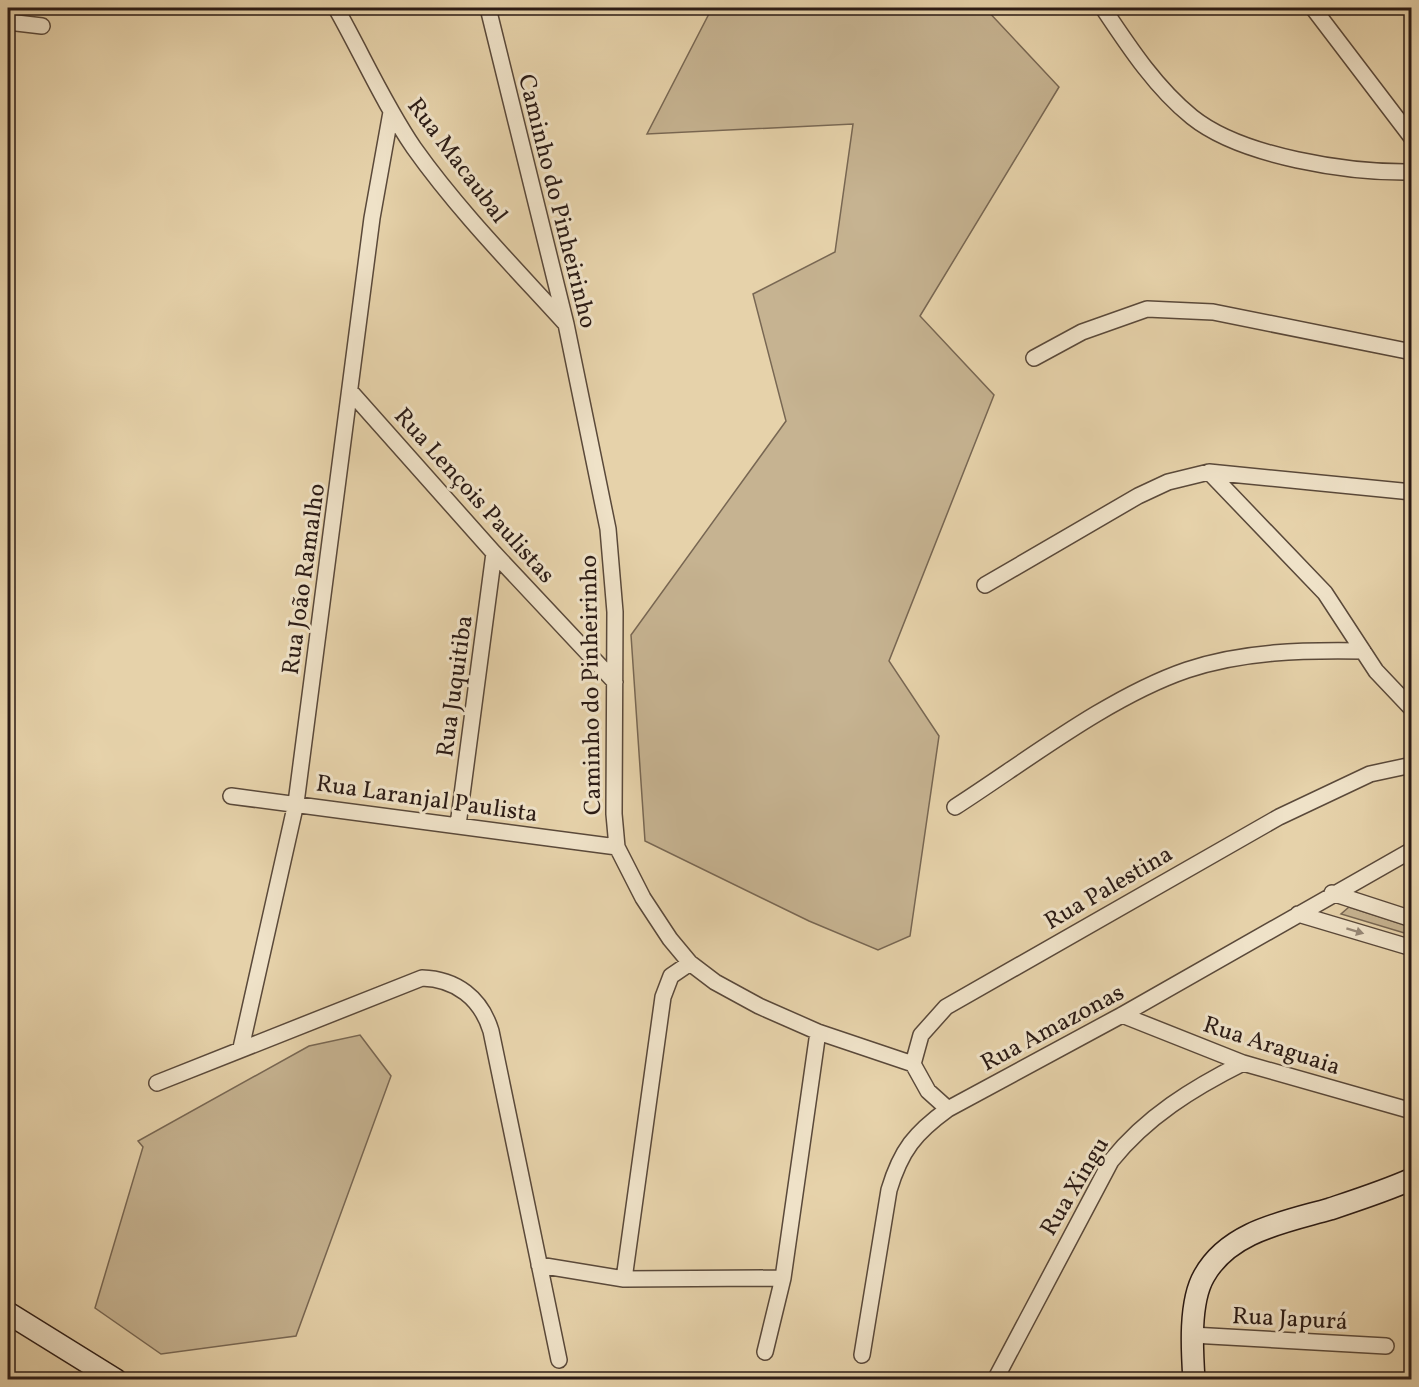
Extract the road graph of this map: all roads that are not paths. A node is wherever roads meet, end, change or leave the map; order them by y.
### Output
1 (336, 8) edge
2 (488, 8) edge
3 (1103, 8) edge
4 (1313, 8) edge
5 (8, 22) edge
6 (42, 26) dead end
7 (391, 112) junction
8 (1412, 138) edge
9 (1412, 172) edge
10 (566, 324) junction
11 (1412, 352) edge
12 (1034, 358) dead end
13 (351, 391) junction
14 (1209, 472) junction
15 (1412, 492) edge
16 (494, 553) junction
17 (985, 585) dead end
18 (1363, 651) junction
19 (615, 682) junction
20 (1412, 709) edge
21 (1412, 765) edge
22 (231, 796) dead end
23 (296, 803) junction
24 (954, 807) dead end
25 (458, 825) junction
26 (617, 847) junction
27 (1412, 850) edge
28 (1332, 893) junction
29 (1299, 914) junction
30 (1412, 919) edge
31 (1412, 948) edge
32 (690, 963) junction
33 (1122, 1015) junction
34 (818, 1032) junction
35 (241, 1048) junction
36 (1243, 1063) junction
37 (913, 1064) junction
38 (157, 1083) dead end
39 (948, 1109) junction
40 (1412, 1111) edge
41 (1412, 1179) edge
42 (539, 1265) junction
43 (783, 1278) junction
44 (624, 1279) junction
45 (8, 1313) edge
46 (1192, 1335) junction
47 (1386, 1346) dead end
48 (765, 1352) dead end
49 (862, 1355) dead end
50 (559, 1360) dead end
51 (116, 1380) edge
52 (995, 1380) edge
53 (1194, 1380) edge

1 - 7 street, Rua Macaubal
2 - 10 street, Caminho do Pinheirinho
3 - 9 street
4 - 8 street
5 - 6 street
7 - 10 street, Rua Macaubal
7 - 13 street, Rua João Ramalho
10 - 19 street, Caminho do Pinheirinho
11 - 12 street
13 - 16 street, Rua Lençois Paulistas
13 - 23 street, Rua João Ramalho
14 - 15 street
14 - 17 street
14 - 18 street
16 - 19 street, Rua Lençois Paulistas
16 - 25 street, Rua Juquitiba
18 - 20 street
18 - 24 street
19 - 26 street, Caminho do Pinheirinho
21 - 37 street, Rua Palestina
22 - 23 street, Rua Laranjal Paulista
23 - 25 street, Rua Laranjal Paulista
23 - 35 street, Rua João Ramalho
25 - 26 street, Rua Laranjal Paulista
26 - 32 street, Caminho do Pinheirinho
27 - 28 street, Rua Amazonas
28 - 29 street, Rua Amazonas
28 - 30 street
29 -> 31 street
29 - 33 street, Rua Amazonas
32 - 34 street, Caminho do Pinheirinho
32 - 44 street
33 - 36 street, Rua Araguaia
33 - 39 street, Rua Amazonas
34 - 37 street, Caminho do Pinheirinho
34 - 43 street
35 - 38 street
35 - 42 street
36 - 40 street, Rua Araguaia
36 - 52 street, Rua Xingu
37 - 39 street
39 - 49 street, Rua Amazonas
41 - 46 street
42 - 44 street
42 - 50 street
43 - 44 street
43 - 48 street
45 - 51 street
46 - 47 street, Rua Japurá
46 - 53 street

